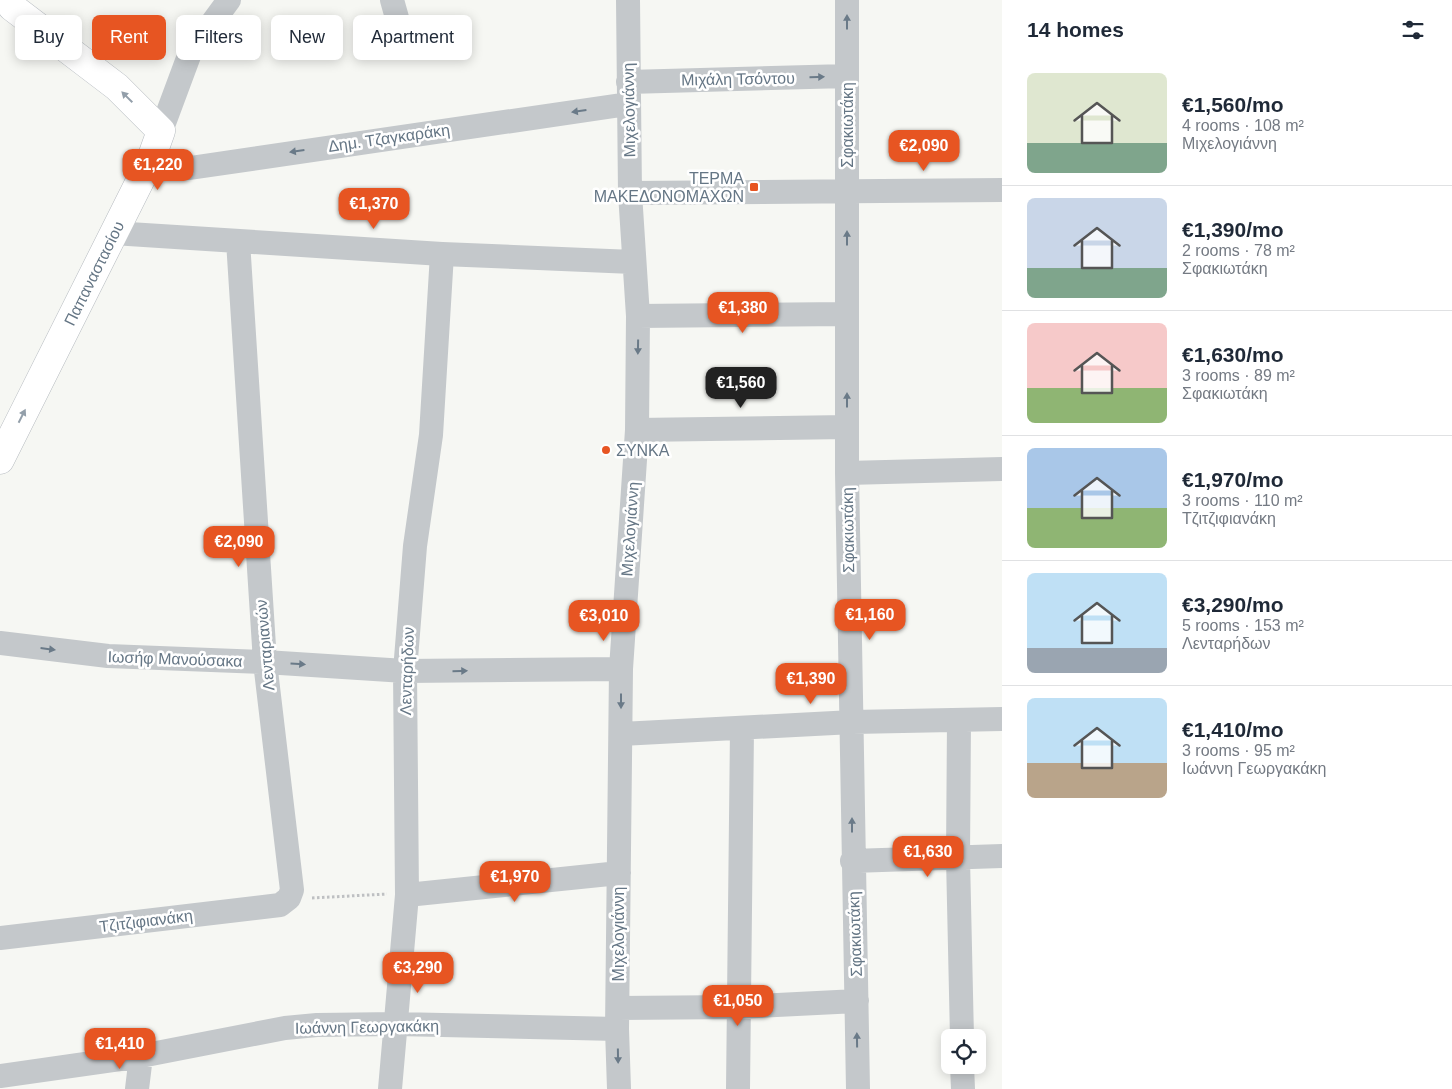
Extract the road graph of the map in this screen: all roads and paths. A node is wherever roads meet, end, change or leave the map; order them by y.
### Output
1 (228, 0) edge
2 (392, 0) edge
3 (628, 0) edge
4 (847, 0) edge
5 (7, 6) edge
6 (396, 15) edge
7 (847, 76) junction
8 (628, 93) junction
9 (161, 131) junction
10 (151, 158) junction
11 (1002, 190) edge
12 (848, 193) junction
13 (630, 194) junction
14 (113, 233) junction
15 (238, 241) junction
16 (442, 254) junction
17 (633, 262) junction
18 (847, 314) junction
19 (638, 316) junction
20 (847, 427) junction
21 (637, 430) junction
22 (0, 460) edge
23 (1002, 469) edge
24 (847, 474) junction
25 (0, 643) edge
26 (265, 662) junction
27 (621, 669) junction
28 (405, 671) junction
29 (1002, 719) edge
30 (960, 720) junction
31 (853, 722) junction
32 (742, 729) junction
33 (621, 734) junction
34 (1002, 856) edge
35 (958, 858) junction
36 (852, 861) junction
37 (618, 873) junction
38 (407, 895) junction
39 (289, 898) junction
40 (0, 938) edge
41 (857, 1001) junction
42 (737, 1007) junction
43 (617, 1018) junction
44 (397, 1024) junction
45 (962, 1029) edge
46 (141, 1056) junction
47 (962, 1074) edge
48 (0, 1076) edge
49 (136, 1089) edge
50 (390, 1089) edge
51 (619, 1089) edge
52 (738, 1089) edge
53 (858, 1089) edge
54 (963, 1089) edge

1 - 9 street
2 - 6 street
3 - 8 street, Μιχελογιάννη
7 -> 4 street, Σφακιωτάκη
9 -> 5 street
8 -> 7 street, Μιχάλη Τσόντου
7 - 12 street, Σφακιωτάκη
8 -> 10 street, Δημ. Τζαγκαράκη
8 - 13 street, Μιχελογιάννη
9 - 10 street, Παπαναστασίου
10 - 14 street, Παπαναστασίου
11 - 12 street
12 - 13 street
18 -> 12 street, Σφακιωτάκη
13 - 17 street, Μιχελογιάννη
14 - 15 street
22 -> 14 street, Παπαναστασίου
15 - 16 street
15 - 26 street, Λενταριανών
16 - 17 street
16 - 28 street, Λενταρήδων
17 - 19 street, Μιχελογιάννη
18 - 19 street
20 -> 18 street, Σφακιωτάκη
19 -> 21 street, Μιχελογιάννη
20 - 21 street
20 - 24 street, Σφακιωτάκη
21 - 27 street, Μιχελογιάννη
23 - 24 street
24 - 31 street, Σφακιωτάκη
25 -> 26 street, Ιωσήφ Μανούσακα
26 -> 28 street, Ιωσήφ Μανούσακα
26 - 39 street, Λενταριανών
28 -> 27 street, Ιωσήφ Μανούσακα
27 -> 33 street, Μιχελογιάννη
28 - 38 street, Λενταρήδων
29 - 30 street
30 - 31 street
30 - 35 street
31 - 32 street
36 -> 31 street, Σφακιωτάκη
32 - 33 street
32 - 42 street
33 - 37 street, Μιχελογιάννη
34 - 35 street
35 - 36 street
35 - 45 street
36 - 41 street, Σφακιωτάκη
37 - 38 street
37 - 43 street, Μιχελογιάννη
38 - 39 path
38 - 44 street, Λενταρήδων
39 - 40 street, Τζιτζιφιανάκη
41 - 42 street, Ιωάννη Γεωργακάκη
53 -> 41 street, Σφακιωτάκη
42 - 43 street, Ιωάννη Γεωργακάκη
42 - 52 street
43 - 44 street, Ιωάννη Γεωργακάκη
43 -> 51 street, Μιχελογιάννη
44 - 46 street, Ιωάννη Γεωργακάκη
44 - 50 street, Λενταρήδων
46 - 48 street, Ιωάννη Γεωργακάκη
46 - 49 street
47 - 54 street

